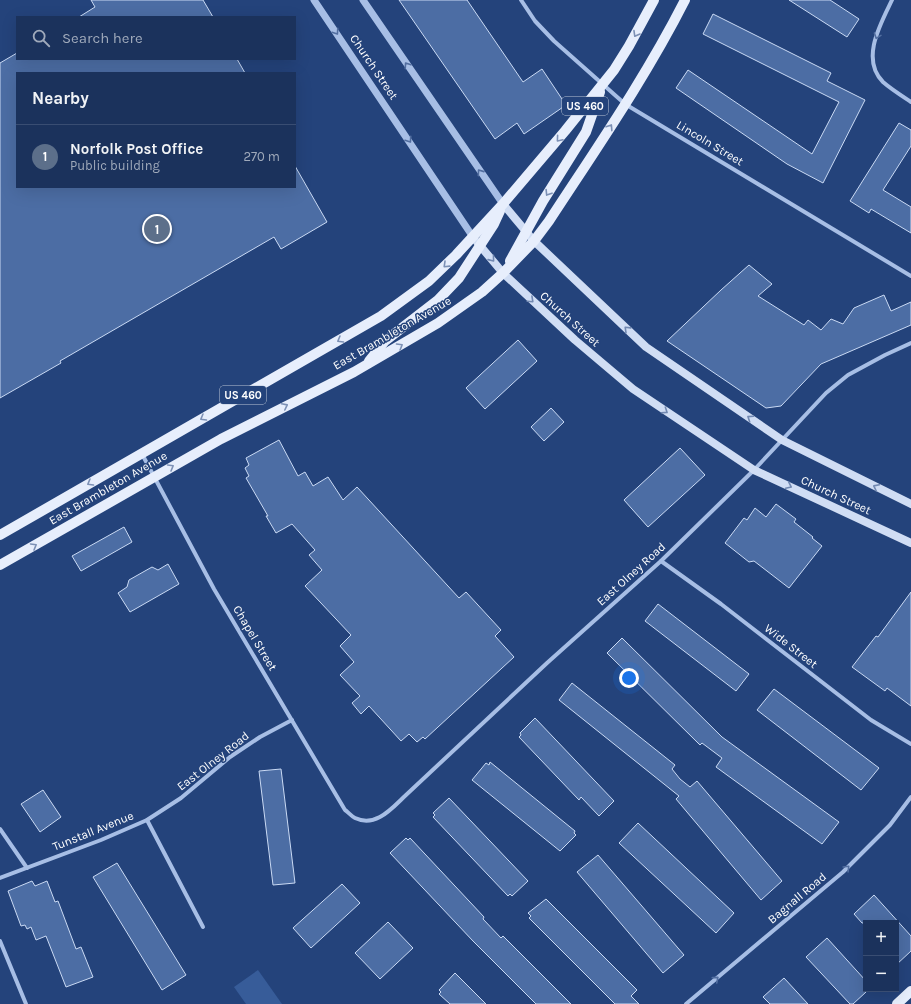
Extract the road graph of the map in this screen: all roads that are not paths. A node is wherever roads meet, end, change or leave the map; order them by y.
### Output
1 (314, 0) edge
2 (363, 0) edge
3 (521, 0) edge
4 (654, 0) edge
5 (685, 0) edge
6 (892, 0) edge
7 (604, 84) junction
8 (911, 102) edge
9 (625, 104) junction
10 (503, 204) junction
11 (526, 231) junction
12 (473, 237) junction
13 (534, 241) junction
14 (480, 246) junction
15 (503, 273) junction
16 (911, 276) edge
17 (911, 343) edge
18 (366, 365) junction
19 (782, 440) junction
20 (141, 453) junction
21 (754, 470) junction
22 (154, 478) junction
23 (911, 504) edge
24 (0, 535) edge
25 (911, 543) edge
26 (661, 561) junction
27 (0, 565) edge
28 (292, 720) junction
29 (911, 744) edge
30 (911, 797) edge
31 (147, 820) junction
32 (365, 820) joint
33 (0, 829) edge
34 (27, 868) junction
35 (0, 878) edge
36 (203, 927) dead end
37 (0, 941) edge
38 (911, 991) edge
39 (26, 1004) edge
40 (686, 1004) edge
41 (897, 1004) edge

1 -> 12 street, Church Street
10 -> 2 street, Church Street
3 - 7 street, Lincoln Street
4 -> 7 main road, East Brambleton Avenue / US 460
5 - 9 main road, East Brambleton Avenue / US 460
6 -> 8 street
7 - 9 street, Lincoln Street
7 -> 10 main road, East Brambleton Avenue / US 460
7 -> 11 main road
13 -> 9 main road, East Brambleton Avenue / US 460
9 - 16 street, Lincoln Street
10 - 11 main road, Church Street
10 - 12 main road, East Brambleton Avenue / US 460
10 - 14 main road
11 - 13 main road, Church Street
11 - 15 main road
12 - 14 main road, Church Street
12 -> 20 main road, East Brambleton Avenue / US 460
13 - 15 main road, East Brambleton Avenue / US 460
19 -> 13 main road, Church Street
14 -> 15 main road, Church Street
14 - 18 main road
18 -> 15 main road, East Brambleton Avenue / US 460
15 -> 21 main road, Church Street
17 - 19 street, East Olney Road
22 -> 18 main road, East Brambleton Avenue / US 460
19 - 21 street, East Olney Road
23 -> 19 main road, Church Street
20 - 22 street, Chapel Street
20 -> 24 main road, East Brambleton Avenue / US 460
21 -> 25 main road, Church Street
21 - 26 street, East Olney Road
27 -> 22 main road, East Brambleton Avenue / US 460
22 - 28 street, Chapel Street
26 - 29 street, Wide Street
26 - 32 street, East Olney Road
28 - 31 street, East Olney Road
28 - 32 street, Chapel Street
40 -> 30 street, Bagnall Road
31 - 34 street, Tunstall Avenue
31 - 36 street, Tunstall Avenue
33 - 34 street
34 - 35 street, Tunstall Avenue
37 - 39 street
38 - 41 main road

